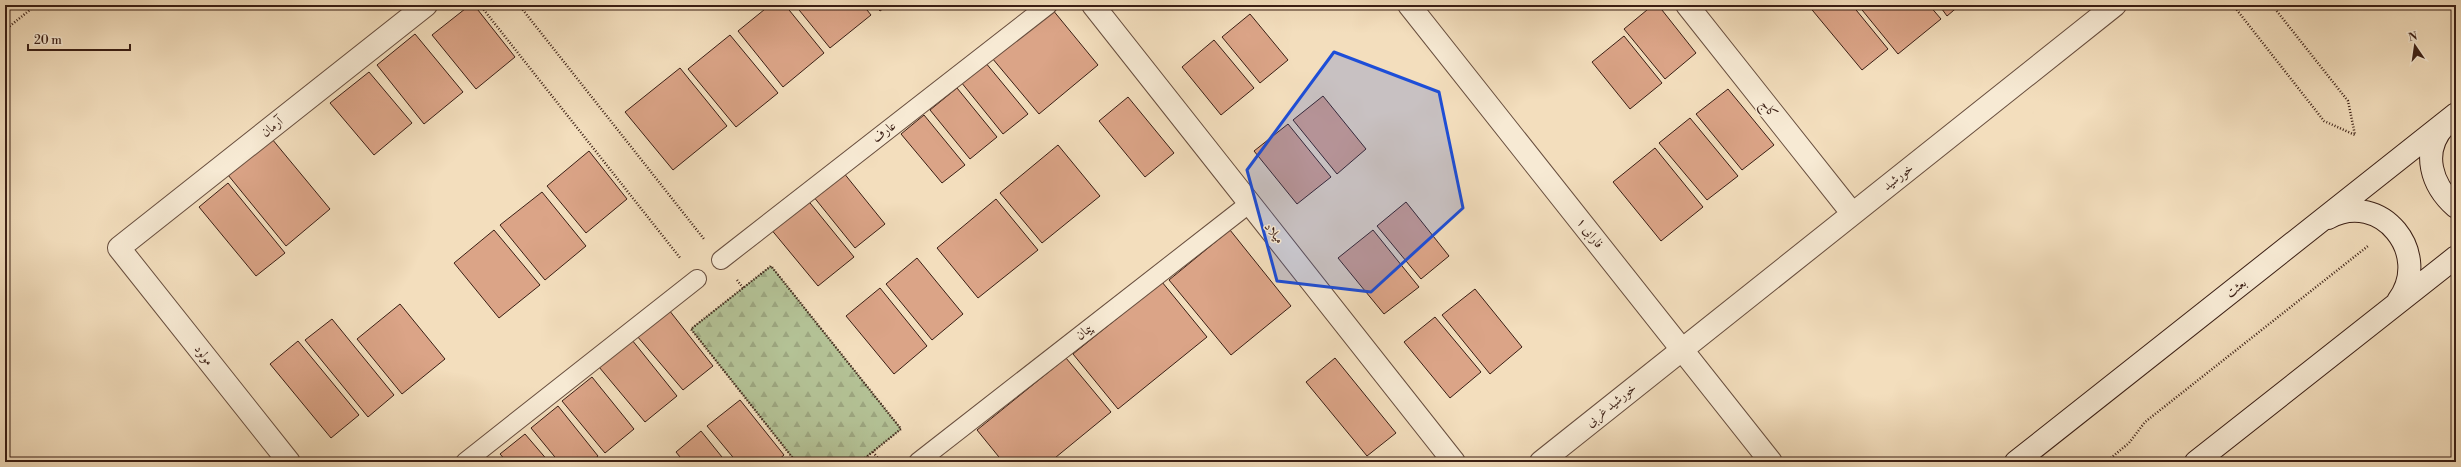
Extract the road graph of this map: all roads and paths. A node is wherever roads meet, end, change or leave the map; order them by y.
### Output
1 (36, 5) edge
2 (426, 5) edge
3 (480, 5) edge
4 (519, 5) edge
5 (1048, 5) edge
6 (1093, 5) edge
7 (1409, 5) edge
8 (1687, 5) edge
9 (2115, 5) edge
10 (2233, 5) edge
11 (2272, 5) edge
12 (5, 30) edge
13 (2454, 115) edge
14 (1250, 203) junction
15 (2456, 207) edge
16 (1852, 213) junction
17 (2319, 223) junction
18 (2395, 229) junction
19 (119, 248) joint
20 (2456, 257) edge
21 (721, 260) junction
22 (697, 279) junction
23 (743, 288) junction
24 (719, 307) junction
25 (2389, 311) junction
26 (1681, 349) junction
27 (873, 452) junction
28 (289, 462) edge
29 (465, 462) edge
30 (796, 462) edge
31 (860, 462) edge
32 (881, 462) edge
33 (918, 462) edge
34 (1454, 462) edge
35 (1541, 462) edge
36 (1771, 462) edge
37 (2016, 462) edge
38 (2106, 462) edge
39 (2196, 462) edge

1 - 12 path
2 - 19 street, آرمان
3 - 22 path
4 - 21 path
5 - 21 lane, عارف
6 - 14 street, میلاد
7 - 26 street, فارابی ۱
8 - 16 street, کاج
9 - 16 street, خورشید
10 - 11 path
13 - 15 street
13 - 17 street, بعثت
14 - 33 lane, پیمان
14 - 34 street, میلاد
16 - 26 street, خورشید
17 - 18 street
17 - 37 street, بعثت
18 - 25 street
18 - 38 path
19 - 28 street, مولود
20 - 25 street
21 - 23 path
22 - 24 path
22 - 29 lane
23 - 24 path
23 - 27 path
24 - 30 path
25 - 39 street
26 - 35 street, خورشید غربی
26 - 36 street, فارابی ۱
27 - 31 path
27 - 32 path

